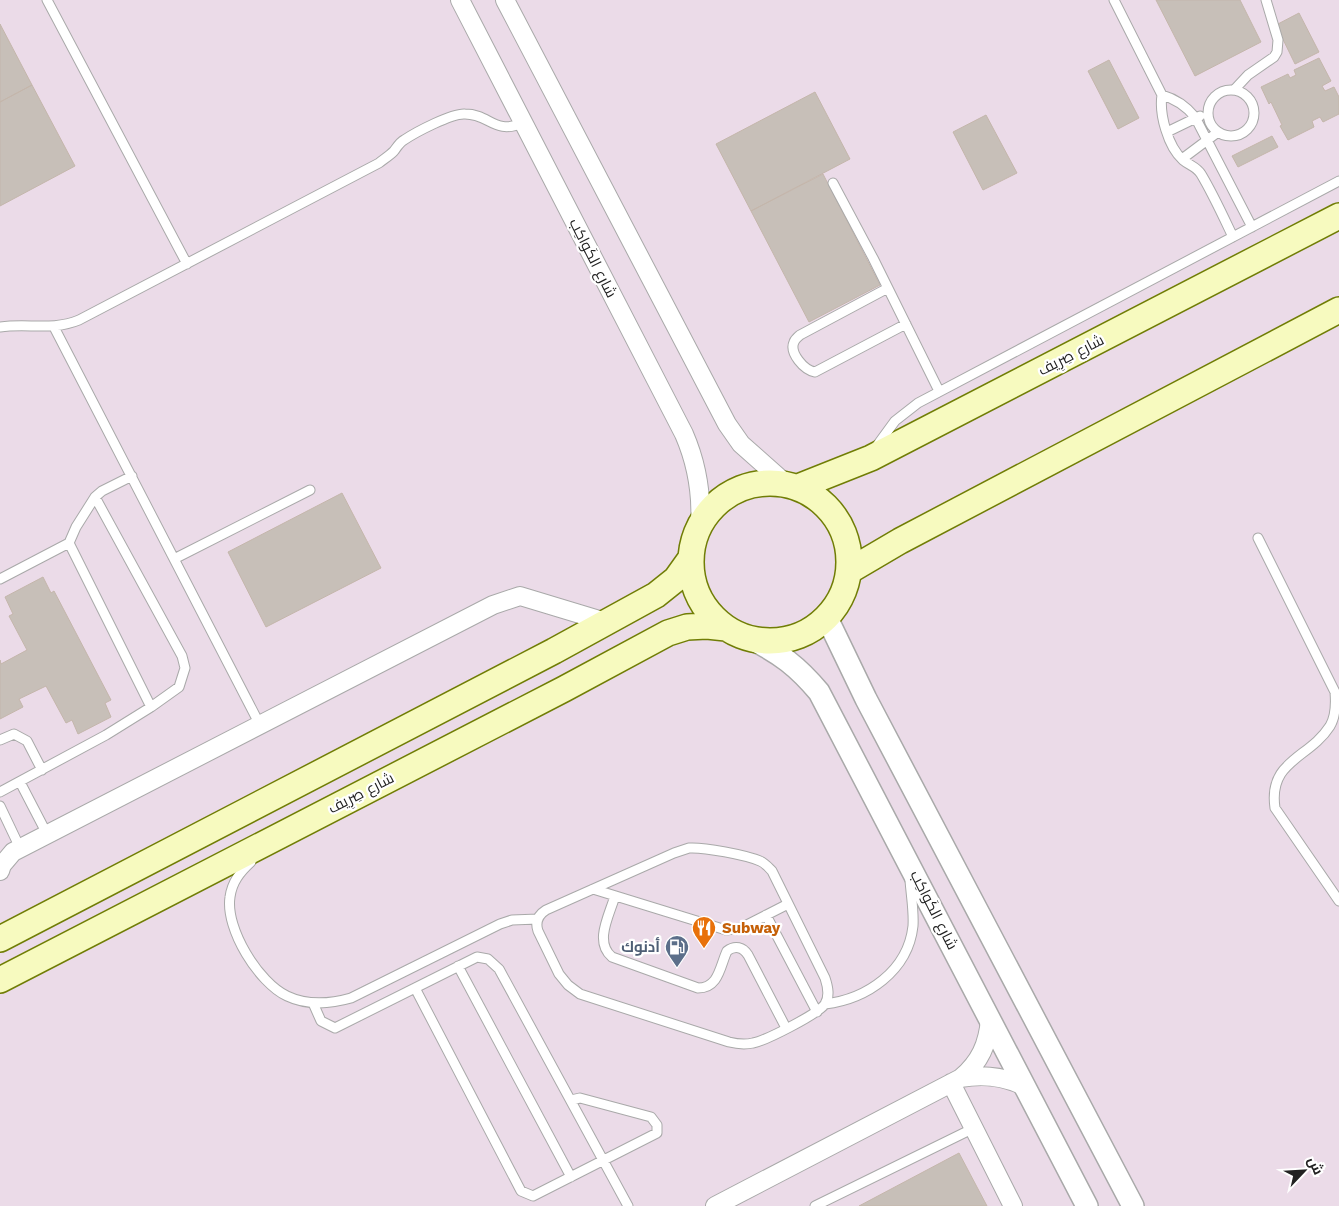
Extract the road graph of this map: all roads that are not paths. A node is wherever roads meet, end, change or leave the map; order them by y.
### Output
1 (47, 0) edge
2 (460, 0) edge
3 (505, 0) edge
4 (1114, 0) edge
5 (1266, 0) edge
6 (1234, 90) junction
7 (1162, 95) junction
8 (1208, 116) junction
9 (1195, 117) junction
10 (524, 123) junction
11 (1167, 132) junction
12 (1218, 132) junction
13 (1207, 140) junction
14 (1182, 159) junction
15 (1339, 181) edge
16 (833, 183) dead end
17 (1339, 216) edge
18 (1252, 227) junction
19 (1233, 237) junction
20 (187, 264) junction
21 (888, 288) junction
22 (1339, 310) edge
23 (906, 324) junction
24 (0, 327) edge
25 (54, 327) junction
26 (939, 392) junction
27 (871, 458) junction
28 (132, 476) junction
29 (792, 485) junction
30 (310, 490) dead end
31 (95, 497) junction
32 (700, 525) junction
33 (1258, 538) dead end
34 (69, 542) junction
35 (691, 558) junction
36 (174, 559) junction
37 (850, 571) junction
38 (0, 579) edge
39 (827, 618) junction
40 (606, 622) junction
41 (726, 628) junction
42 (751, 639) junction
43 (151, 707) junction
44 (260, 724) junction
45 (0, 740) edge
46 (42, 770) junction
47 (20, 782) junction
48 (0, 792) edge
49 (0, 806) edge
50 (288, 831) junction
51 (47, 834) junction
52 (20, 848) junction
53 (909, 862) junction
54 (0, 871) edge
55 (593, 889) junction
56 (615, 896) junction
57 (1339, 901) edge
58 (788, 904) junction
59 (766, 915) junction
60 (538, 919) junction
61 (0, 939) edge
62 (458, 966) junction
63 (0, 980) edge
64 (415, 988) junction
65 (313, 1003) junction
66 (825, 1004) junction
67 (817, 1012) junction
68 (990, 1019) junction
69 (786, 1028) junction
70 (956, 1080) junction
71 (1026, 1087) junction
72 (571, 1100) junction
73 (974, 1128) junction
74 (603, 1160) junction
75 (570, 1177) junction
76 (628, 1206) edge
77 (717, 1206) edge
78 (815, 1206) edge
79 (1013, 1206) edge
80 (1087, 1206) edge
81 (1133, 1206) edge

1 - 20 lane
2 - 10 street, شارع الكَواكِب
3 - 29 street
4 - 7 lane
5 - 6 lane
6 - 8 lane
6 - 12 lane
7 - 9 lane
7 - 11 lane
8 - 9 lane
8 - 12 lane
9 - 11 lane
9 - 13 lane
10 - 20 lane
10 - 32 street, شارع الكَواكِب
11 - 14 lane
12 - 13 lane
13 - 14 lane
13 - 18 lane
14 - 19 lane
15 - 18 lane
16 - 21 lane
17 - 27 main road, شارع صِرِيف
18 - 19 lane
19 - 26 lane
20 - 25 lane
21 - 23 lane
21 - 23 lane
22 - 37 main road
23 - 26 lane
24 - 25 lane
25 - 28 lane
26 - 27 lane
27 - 29 main road, شارع صِرِيف
28 - 31 lane
28 - 36 lane
29 - 32 main road
29 - 37 main road
30 - 36 lane
31 - 34 lane
31 - 43 lane
32 - 35 main road
33 - 57 lane
34 - 38 lane
34 - 43 lane
35 - 40 main road
35 - 41 main road
36 - 44 lane
37 - 39 main road
39 - 42 main road
39 - 81 street
40 - 44 street
40 - 61 main road
41 - 42 main road
41 - 50 main road, شارع صِرِيف
42 - 53 street, شارع الكَواكِب
43 - 46 lane
44 - 51 street
45 - 46 lane
46 - 47 lane
47 - 48 lane
47 - 51 lane
49 - 52 lane
50 - 63 main road, شارع صِرِيف
50 - 65 lane
51 - 52 street
52 - 54 street
53 - 66 lane
53 - 68 street, شارع الكَواكِب
55 - 56 lane
55 - 58 lane
55 - 60 lane
56 - 59 lane
56 - 69 lane
58 - 59 lane
58 - 66 lane
59 - 67 lane
60 - 65 lane
60 - 69 lane
62 - 64 lane
62 - 72 lane
62 - 75 lane
64 - 65 lane
64 - 75 lane
66 - 67 lane
67 - 69 lane
68 - 70 street
68 - 71 street, شارع الكَواكِب
70 - 71 street
70 - 73 street
70 - 77 street
71 - 80 street, شارع الكَواكِب
72 - 74 lane
72 - 74 lane
73 - 78 lane
73 - 79 street
74 - 75 lane
74 - 76 lane

